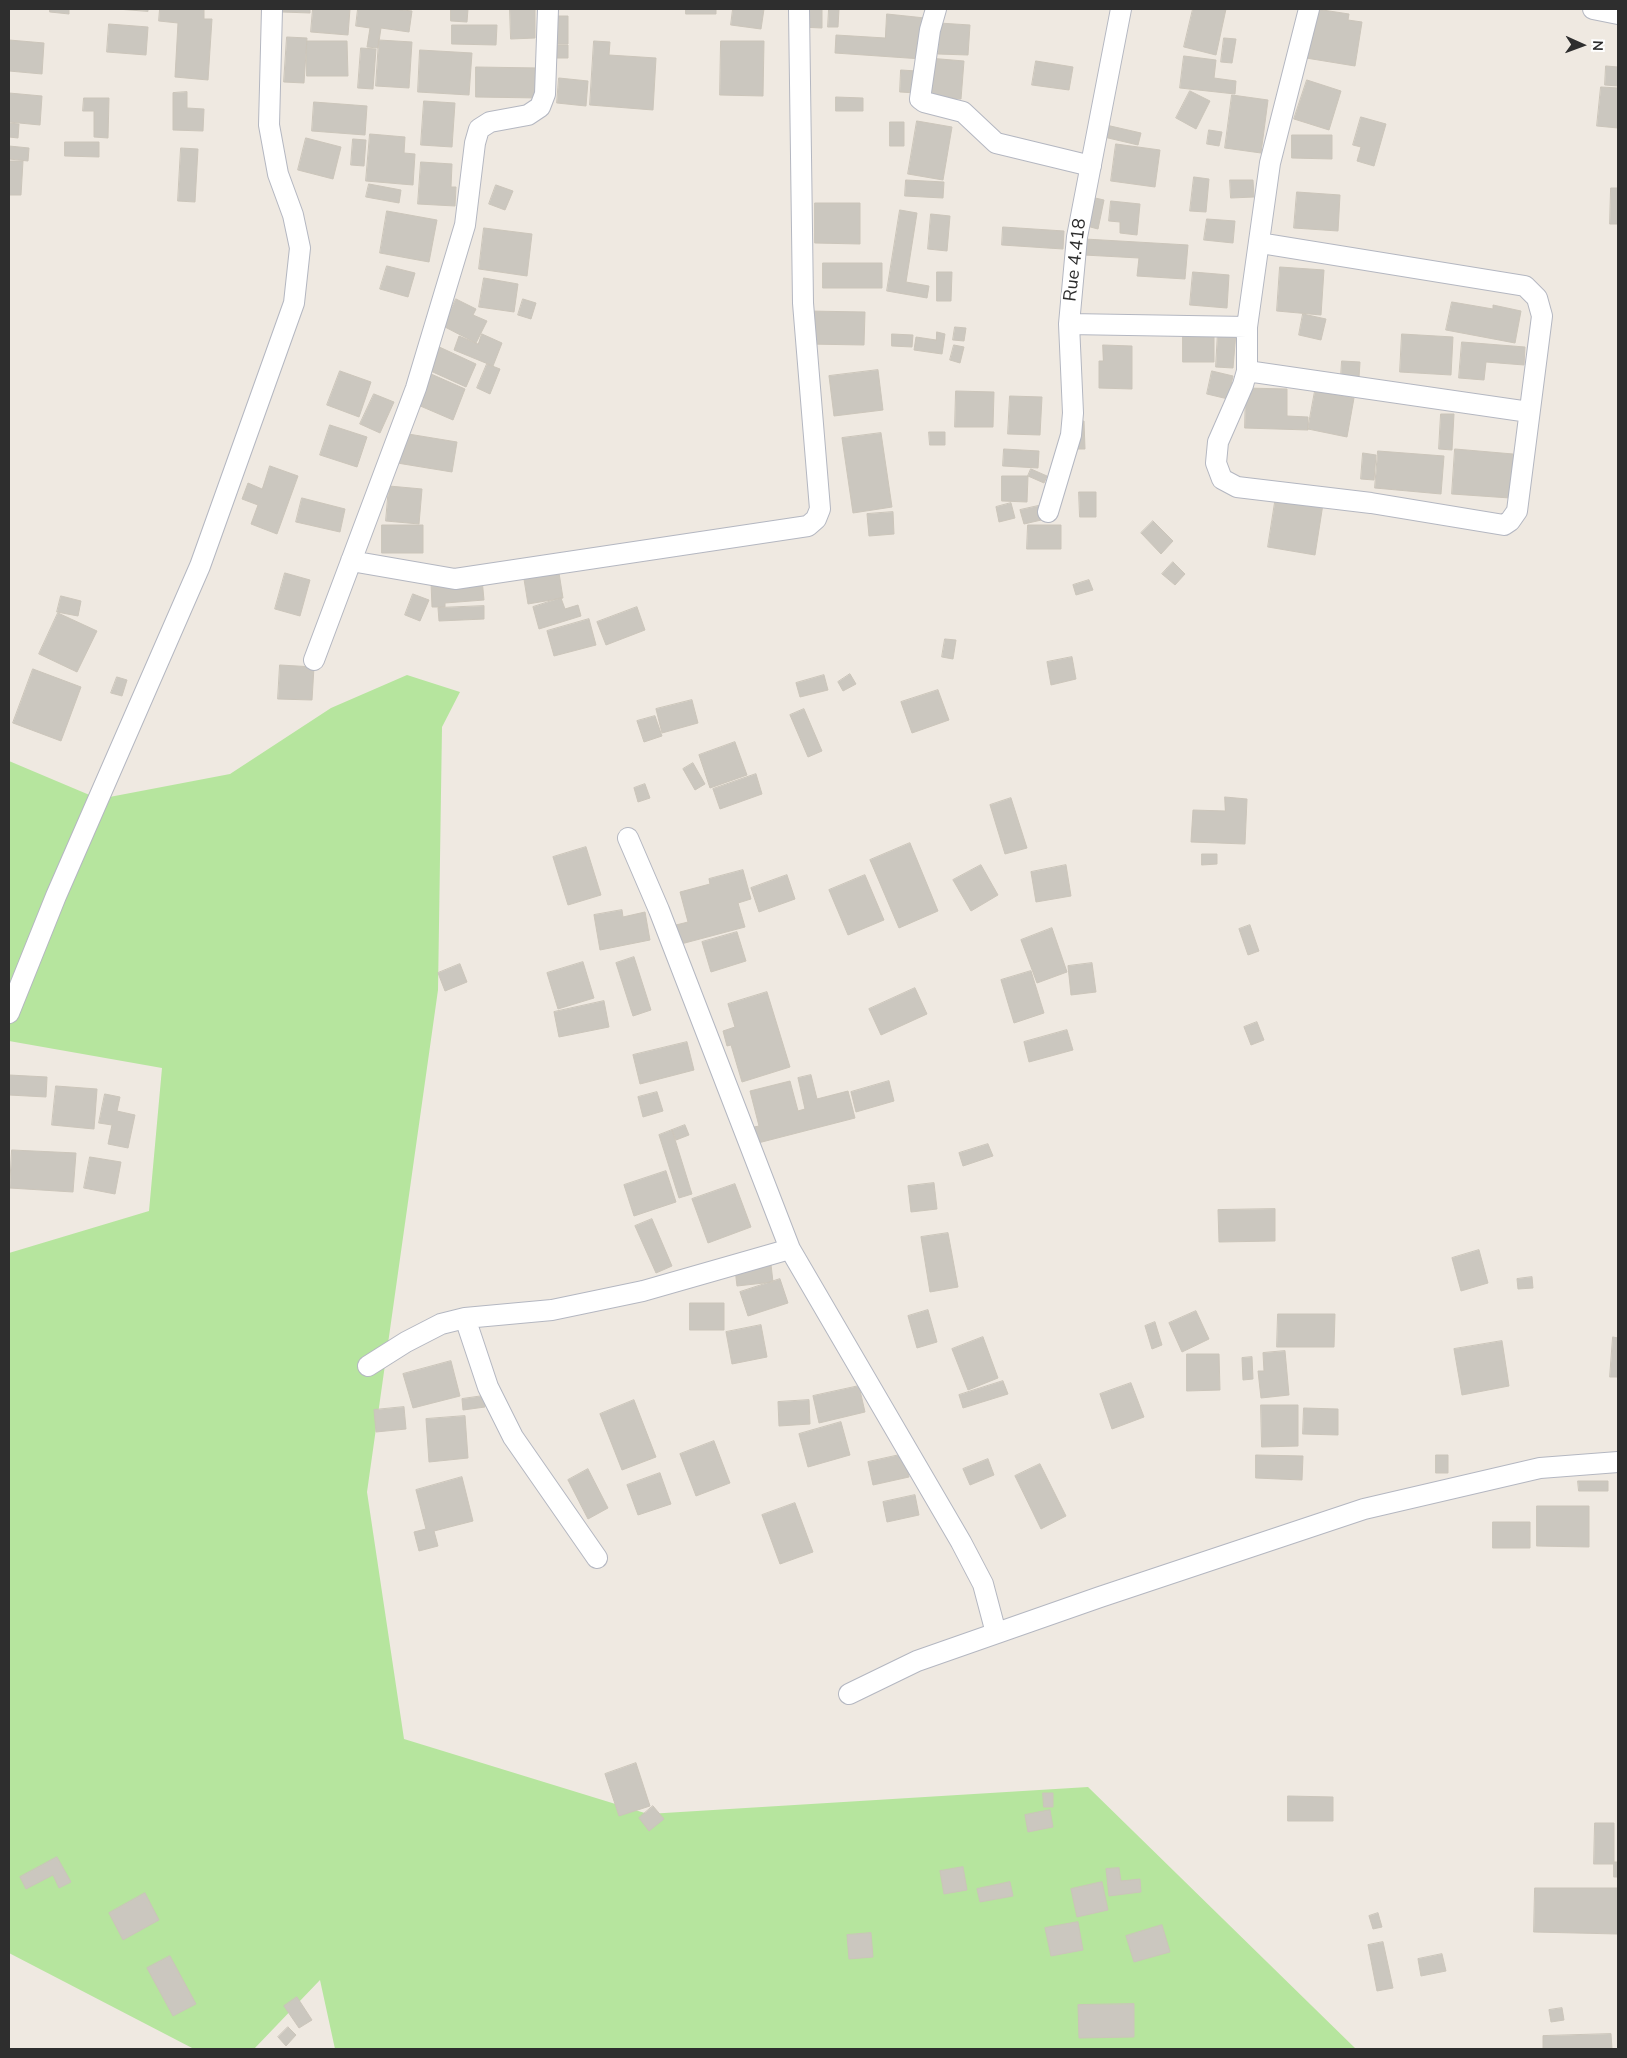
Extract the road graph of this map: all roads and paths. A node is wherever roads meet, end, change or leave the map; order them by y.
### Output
1 (272, 9) edge
2 (548, 9) edge
3 (799, 9) edge
4 (936, 9) edge
5 (1120, 9) edge
6 (1309, 9) edge
7 (1593, 9) edge
8 (1618, 14) edge
9 (1091, 166) junction
10 (1260, 243) junction
11 (1069, 324) junction
12 (1247, 327) junction
13 (1247, 371) junction
14 (1530, 412) junction
15 (1048, 512) dead end
16 (351, 561) junction
17 (314, 660) dead end
18 (628, 838) dead end
19 (9, 1013) edge
20 (790, 1249) junction
21 (465, 1318) junction
22 (368, 1366) dead end
23 (1618, 1462) edge
24 (597, 1558) dead end
25 (996, 1633) junction
26 (849, 1694) dead end

1 - 19 street
2 - 16 street
3 - 16 street
4 - 9 street
5 - 9 street, Rue 4.418
6 - 10 street
7 - 8 street
9 - 11 street, Rue 4.418
10 - 12 street
10 - 14 street
11 - 12 street
11 - 15 street, Rue 4.418
12 - 13 street
13 - 14 street
13 - 14 street
16 - 17 street
18 - 20 street
20 - 21 street
20 - 25 street
21 - 22 street
21 - 24 street
23 - 25 street
25 - 26 street

